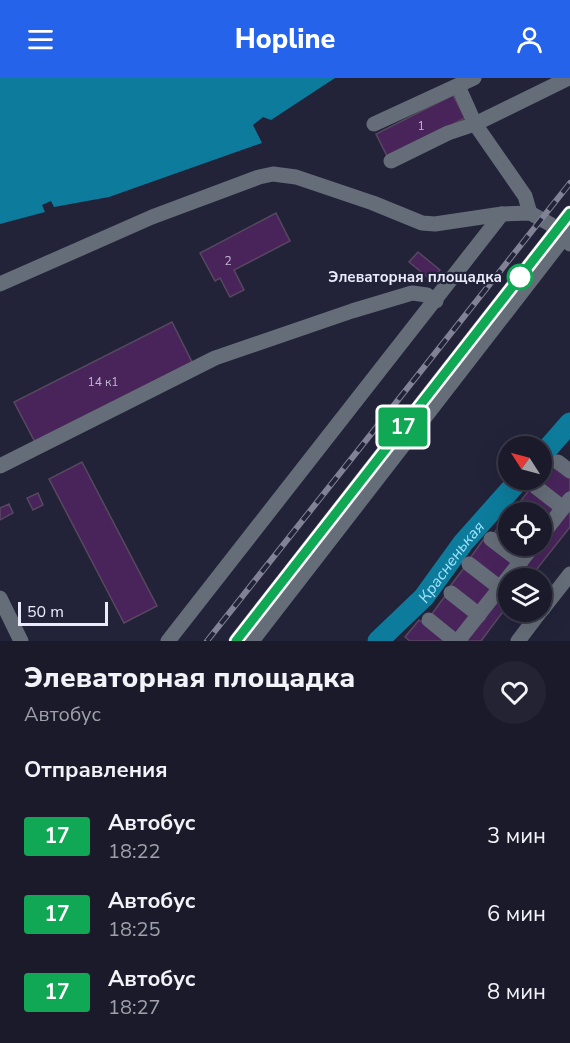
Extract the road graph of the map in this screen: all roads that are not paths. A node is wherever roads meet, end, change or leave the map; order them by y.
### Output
1 (474, 78) edge
2 (569, 78) edge
3 (458, 86) junction
4 (374, 124) dead end
5 (475, 124) junction
6 (391, 161) dead end
7 (530, 213) junction
8 (570, 213) edge
9 (502, 214) junction
10 (565, 236) edge
11 (0, 284) edge
12 (436, 301) junction
13 (0, 466) edge
14 (541, 490) edge
15 (566, 504) edge
16 (552, 522) edge
17 (491, 539) dead end
18 (525, 556) edge
19 (520, 562) junction
20 (469, 564) dead end
21 (515, 568) edge
22 (570, 574) edge
23 (498, 586) edge
24 (498, 591) edge
25 (451, 593) dead end
26 (552, 597) edge
27 (0, 598) edge
28 (479, 615) junction
29 (429, 620) dead end
30 (533, 622) edge
31 (21, 641) edge
32 (168, 641) edge
33 (236, 641) edge
34 (252, 641) edge
35 (457, 641) edge
36 (518, 641) edge

1 - 3 street
2 - 5 street
3 - 4 street
3 - 5 street
5 - 6 street
5 - 7 street
7 - 9 street
7 - 10 street
8 - 10 street
9 - 11 street
9 - 12 street
10 - 33 street
10 - 34 street
12 - 13 street
12 - 32 street
14 - 15 street
15 - 16 street
17 - 19 street
18 - 19 street
19 - 21 street
20 - 23 street
22 - 26 street
24 - 28 street
25 - 28 street
27 - 31 street
28 - 35 street
29 - 35 street
30 - 36 street

